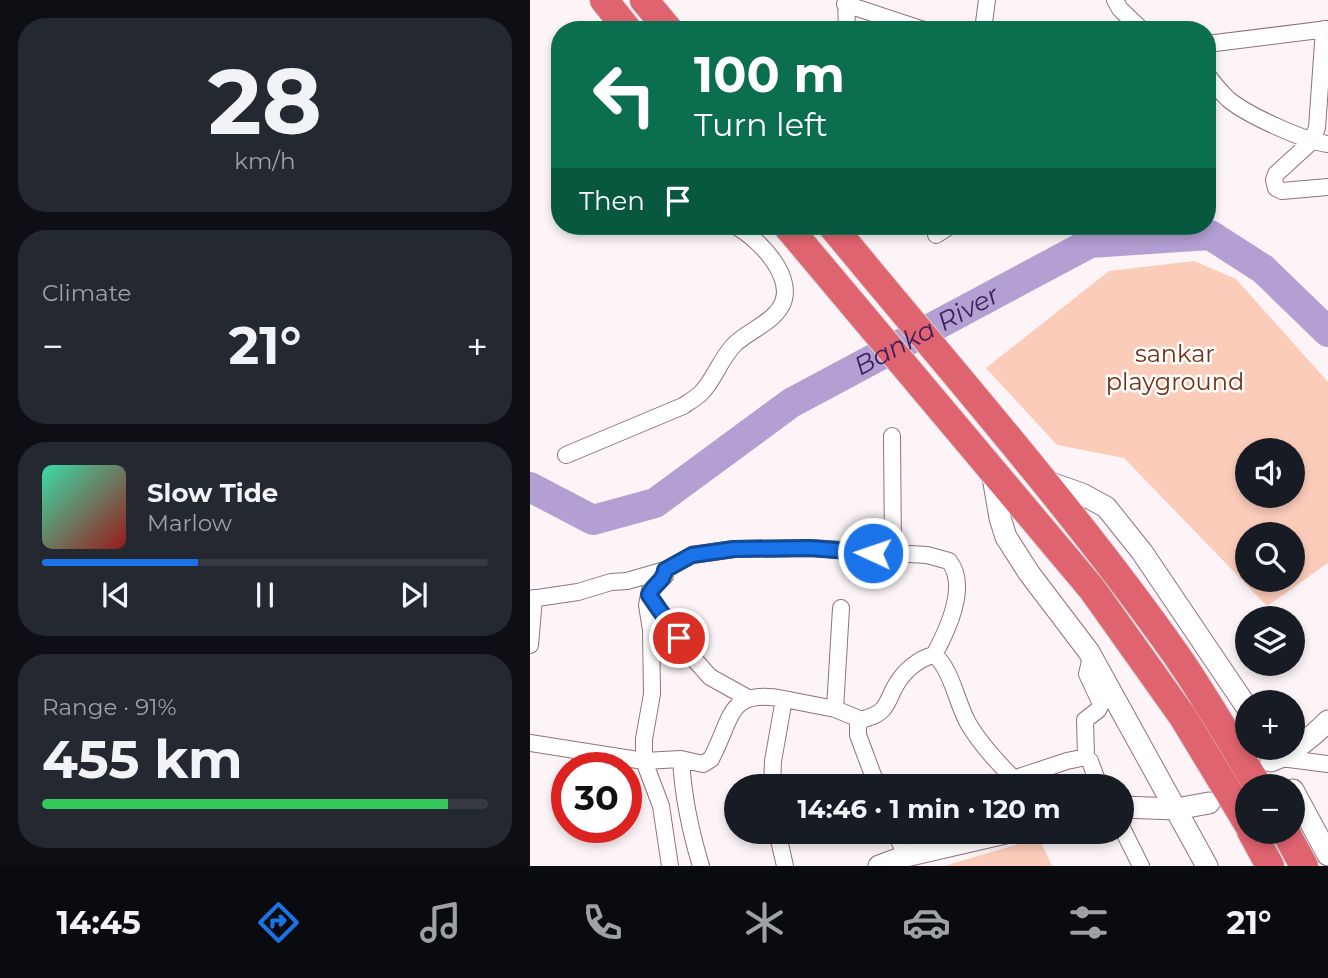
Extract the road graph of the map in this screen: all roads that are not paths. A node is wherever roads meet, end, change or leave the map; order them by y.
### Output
1 (604, 0) edge
2 (644, 0) edge
3 (987, 0) edge
4 (1115, 0) edge
5 (846, 2) edge
6 (621, 21) edge
7 (662, 21) edge
8 (847, 21) edge
9 (899, 21) edge
10 (984, 21) edge
11 (1133, 21) edge
12 (1326, 29) edge
13 (1216, 43) edge
14 (1216, 87) edge
15 (1311, 142) junction
16 (1328, 144) edge
17 (1328, 187) edge
18 (748, 235) edge
19 (794, 235) edge
20 (839, 235) edge
21 (892, 436) dead end
22 (566, 455) dead end
23 (992, 471) junction
24 (1040, 480) junction
25 (893, 553) junction
26 (665, 570) junction
27 (649, 595) junction
28 (532, 599) edge
29 (841, 608) dead end
30 (530, 645) edge
31 (934, 655) junction
32 (1091, 657) junction
33 (1235, 690) edge
34 (748, 698) junction
35 (784, 699) junction
36 (835, 709) junction
37 (861, 720) junction
38 (1328, 721) edge
39 (1305, 741) edge
40 (530, 743) edge
41 (1086, 757) junction
42 (680, 759) junction
43 (1302, 760) edge
44 (644, 761) junction
45 (1328, 764) edge
46 (772, 774) edge
47 (873, 774) edge
48 (1008, 774) edge
49 (1035, 774) edge
50 (1095, 774) edge
51 (1250, 774) edge
52 (1209, 803) dead end
53 (1235, 803) edge
54 (1134, 807) edge
55 (1176, 809) junction
56 (1305, 812) edge
57 (780, 844) edge
58 (901, 844) edge
59 (958, 844) edge
60 (1130, 844) edge
61 (1258, 844) edge
62 (1292, 844) edge
63 (1328, 855) edge
64 (906, 856) junction
65 (670, 866) edge
66 (701, 866) edge
67 (785, 866) edge
68 (879, 866) edge
69 (1141, 866) edge
70 (1207, 866) edge
71 (1270, 866) edge
72 (1304, 866) edge

1 - 6 highway
2 - 7 highway
3 - 10 street
4 - 11 street
5 - 8 street
5 - 9 street
12 - 13 street
12 - 15 street
14 - 15 street
15 - 16 street
15 - 17 street
18 - 22 street
19 - 23 highway
20 - 24 highway
21 - 25 street
23 - 32 street
23 - 53 highway
24 - 33 street
24 - 51 highway
25 - 26 street
25 - 31 street
26 - 27 street
26 - 28 street
27 - 34 street
27 - 44 street
28 - 30 street
29 - 36 street
31 - 37 street
31 - 48 street
32 - 41 street
32 - 55 street
34 - 35 street
34 - 42 street
35 - 36 street
35 - 46 street
36 - 37 street
37 - 47 street
38 - 39 street
40 - 44 street
41 - 49 street
41 - 50 street
42 - 44 street
42 - 66 street
43 - 45 street
44 - 65 street
52 - 55 street
54 - 55 street
55 - 70 street
56 - 63 street
57 - 67 street
58 - 64 street
59 - 64 street
60 - 69 street
61 - 71 highway
62 - 72 highway
64 - 68 street

